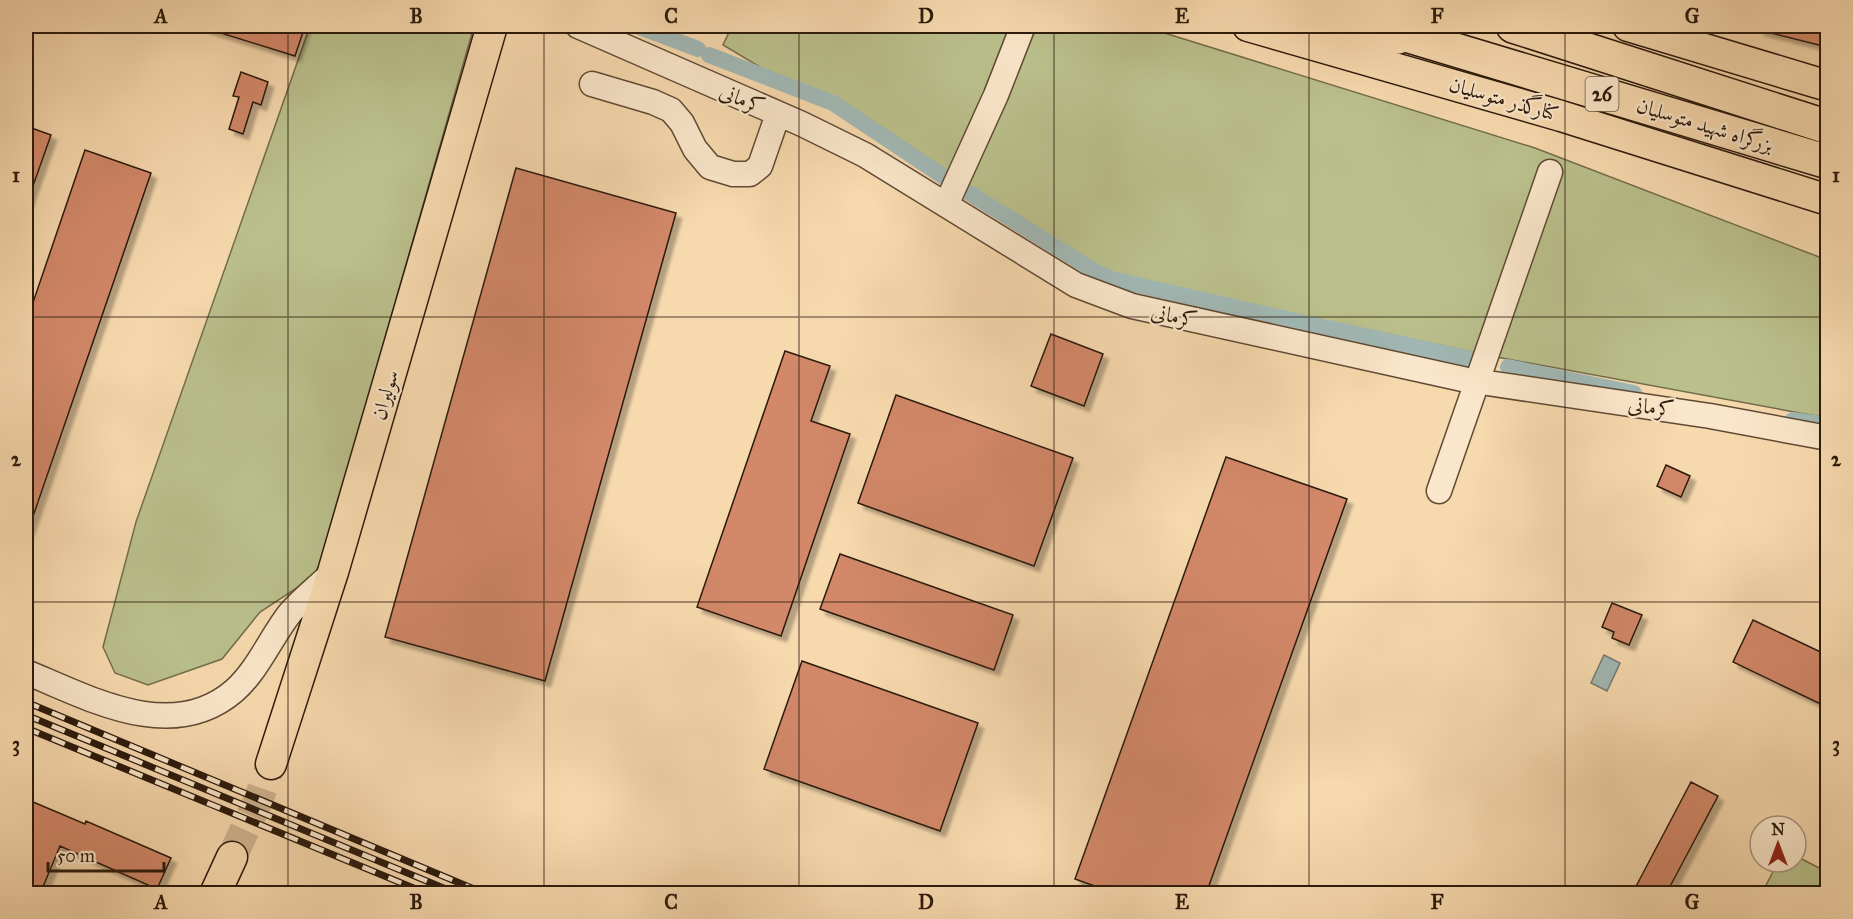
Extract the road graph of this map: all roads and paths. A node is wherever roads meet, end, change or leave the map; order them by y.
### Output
1 (492, 26) edge
2 (578, 26) edge
3 (1023, 26) edge
4 (1248, 26) edge
5 (1320, 26) edge
6 (1376, 26) edge
7 (1513, 26) edge
8 (1630, 26) edge
9 (1422, 40) junction
10 (592, 84) dead end
11 (1827, 86) edge
12 (778, 114) junction
13 (1827, 127) edge
14 (1827, 162) edge
15 (1550, 172) dead end
16 (1827, 200) edge
17 (946, 206) junction
18 (1478, 382) junction
19 (1827, 438) edge
20 (1439, 491) dead end
21 (333, 572) junction
22 (26, 672) edge
23 (271, 764) tunnel mouth
24 (232, 857) tunnel mouth
25 (214, 894) edge

1 - 21 main road, سولیران
2 - 12 street, کرمانی
3 - 17 street
4 - 16 main road, کنارگذر متوسلیان
5 - 9 highway
6 - 9 highway, بزرگراه شهید متوسلیان / 26
7 - 13 highway, بزرگراه شهید متوسلیان / 26
8 - 11 main road
9 - 14 highway, بزرگراه شهید متوسلیان / 26
10 - 12 street
12 - 17 street, کرمانی
15 - 18 street
17 - 18 street, کرمانی
18 - 19 street, کرمانی
18 - 20 street
21 - 22 street
21 - 23 main road, سولیران
24 - 25 main road

